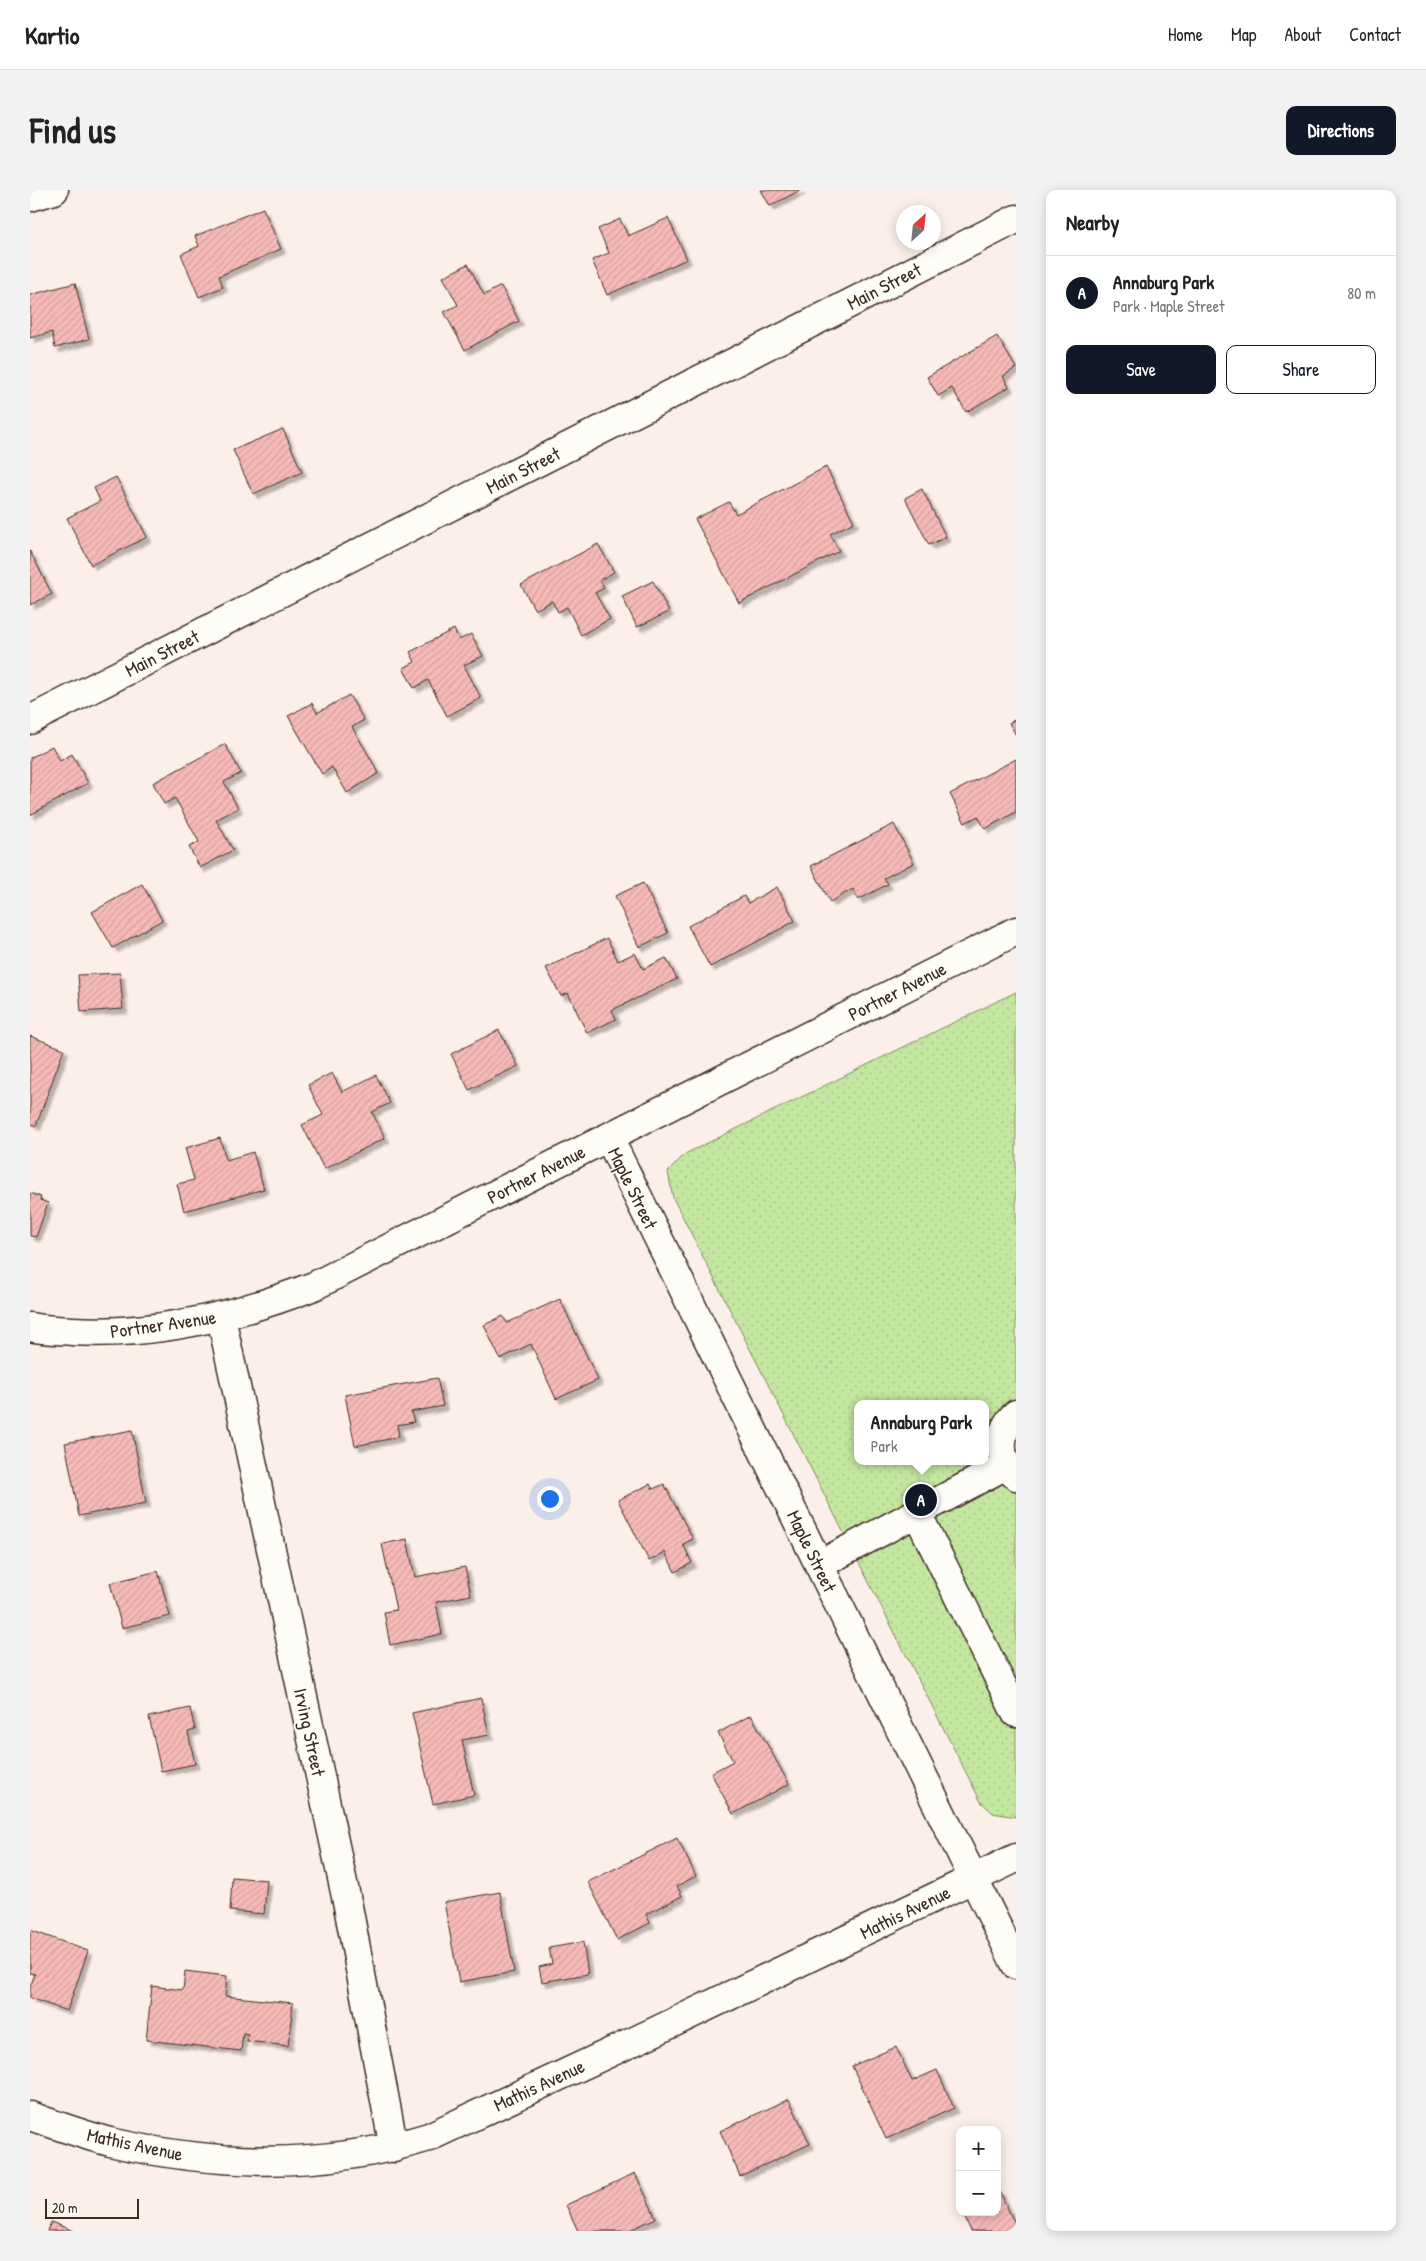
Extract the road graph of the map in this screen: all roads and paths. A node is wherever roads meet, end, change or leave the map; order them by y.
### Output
1 (54, 190) edge
2 (30, 197) edge
3 (1016, 219) edge
4 (30, 720) edge
5 (1016, 931) edge
6 (608, 1138) junction
7 (221, 1317) junction
8 (30, 1327) edge
9 (1016, 1414) edge
10 (1011, 1470) edge
11 (916, 1513) junction
12 (819, 1564) junction
13 (1016, 1713) edge
14 (1016, 1858) edge
15 (974, 1880) junction
16 (1016, 1965) edge
17 (30, 2116) edge
18 (394, 2148) junction

1 - 2 street
3 - 4 street, Main Street
5 - 6 street, Portner Avenue
6 - 7 street, Portner Avenue
6 - 12 street, Maple Street
7 - 8 street, Portner Avenue
7 - 18 street, Irving Street
9 - 10 street
10 - 11 street
11 - 12 street
11 - 13 street
12 - 15 street, Maple Street
14 - 15 street, Mathis Avenue
15 - 16 street, Maple Street
15 - 18 street, Mathis Avenue
17 - 18 street, Mathis Avenue

